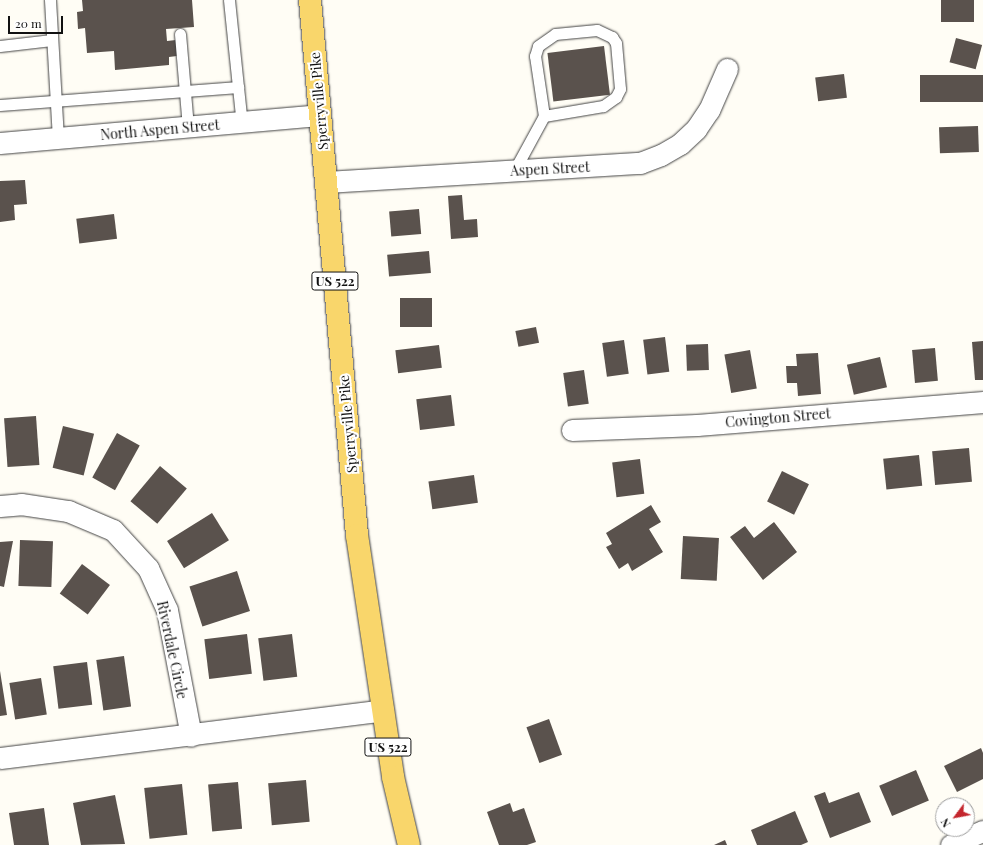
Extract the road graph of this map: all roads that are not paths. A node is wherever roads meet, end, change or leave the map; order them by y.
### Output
1 (50, 0) edge
2 (229, 0) edge
3 (310, 0) edge
4 (180, 34) dead end
5 (52, 40) junction
6 (0, 46) edge
7 (727, 69) dead end
8 (238, 87) junction
9 (185, 89) junction
10 (56, 100) junction
11 (0, 105) edge
12 (320, 115) junction
13 (544, 116) junction
14 (242, 123) junction
15 (188, 128) junction
16 (58, 138) junction
17 (0, 143) edge
18 (514, 171) junction
19 (326, 182) junction
20 (983, 402) edge
21 (572, 430) dead end
22 (0, 506) edge
23 (383, 710) junction
24 (191, 736) junction
25 (0, 758) edge
26 (983, 831) edge
27 (409, 845) edge
28 (951, 845) edge

1 - 5 lane
2 - 8 lane
3 - 12 main road, Sperryville Pike / US 522
4 - 9 lane
5 - 6 lane
5 - 10 lane
7 - 18 street, Aspen Street
8 - 9 lane
8 - 14 lane
9 - 10 lane
9 - 15 lane
10 - 11 lane
10 - 16 lane
12 - 14 street, North Aspen Street
12 - 19 main road, Sperryville Pike / US 522
13 - 13 lane
13 - 18 lane
14 - 15 street, North Aspen Street
15 - 16 street, North Aspen Street
16 - 17 street, North Aspen Street
18 - 19 street, Aspen Street
19 - 23 main road, Sperryville Pike / US 522
20 - 21 street, Covington Street
22 - 24 street, Riverdale Circle
23 - 24 street
23 - 27 main road, Sperryville Pike / US 522
24 - 25 street
26 - 28 street

